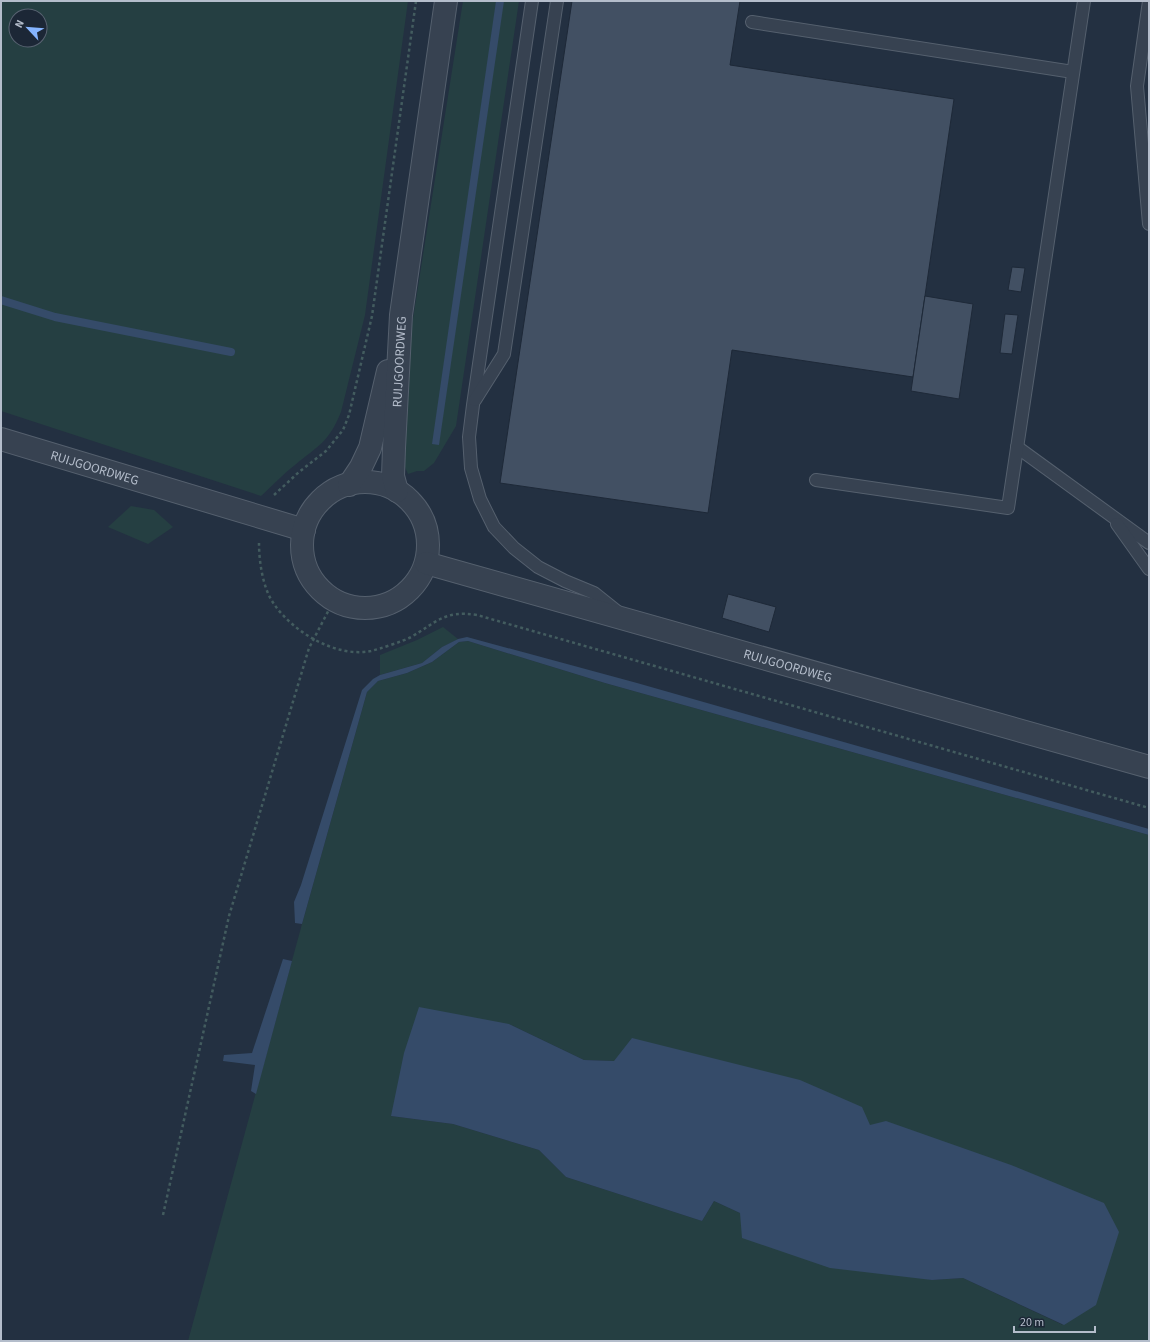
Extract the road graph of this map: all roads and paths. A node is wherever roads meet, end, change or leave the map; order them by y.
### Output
1 (416, 1) edge
2 (446, 1) edge
3 (532, 1) edge
4 (557, 1) edge
5 (1084, 1) edge
6 (1149, 1) edge
7 (752, 22) dead end
8 (1073, 72) junction
9 (1149, 224) edge
10 (401, 315) junction
11 (473, 405) junction
12 (1, 439) edge
13 (1017, 447) junction
14 (816, 480) dead end
15 (349, 485) junction
16 (397, 491) junction
17 (1111, 515) junction
18 (264, 518) junction
19 (304, 530) junction
20 (1149, 543) edge
21 (426, 563) junction
22 (1149, 569) edge
23 (334, 600) junction
24 (630, 621) junction
25 (314, 639) junction
26 (1149, 767) edge
27 (1149, 808) edge
28 (163, 1215) dead end

1 - 18 path
2 - 10 street
3 - 11 lane
4 - 11 lane
5 - 8 lane
6 - 9 lane
7 - 8 lane
8 - 13 lane
10 - 15 street, RUIJGOORDWEG
10 - 16 street, RUIJGOORDWEG
11 - 24 lane
12 - 18 street, RUIJGOORDWEG
13 - 14 lane
13 - 17 lane
15 - 16 street
15 - 19 street
16 - 21 street
17 - 20 lane
17 - 22 lane
18 - 19 street, RUIJGOORDWEG
18 - 25 path
19 - 23 street
21 - 23 street
21 - 24 street, RUIJGOORDWEG
23 - 25 path
24 - 26 street, RUIJGOORDWEG
25 - 27 path
25 - 28 path

